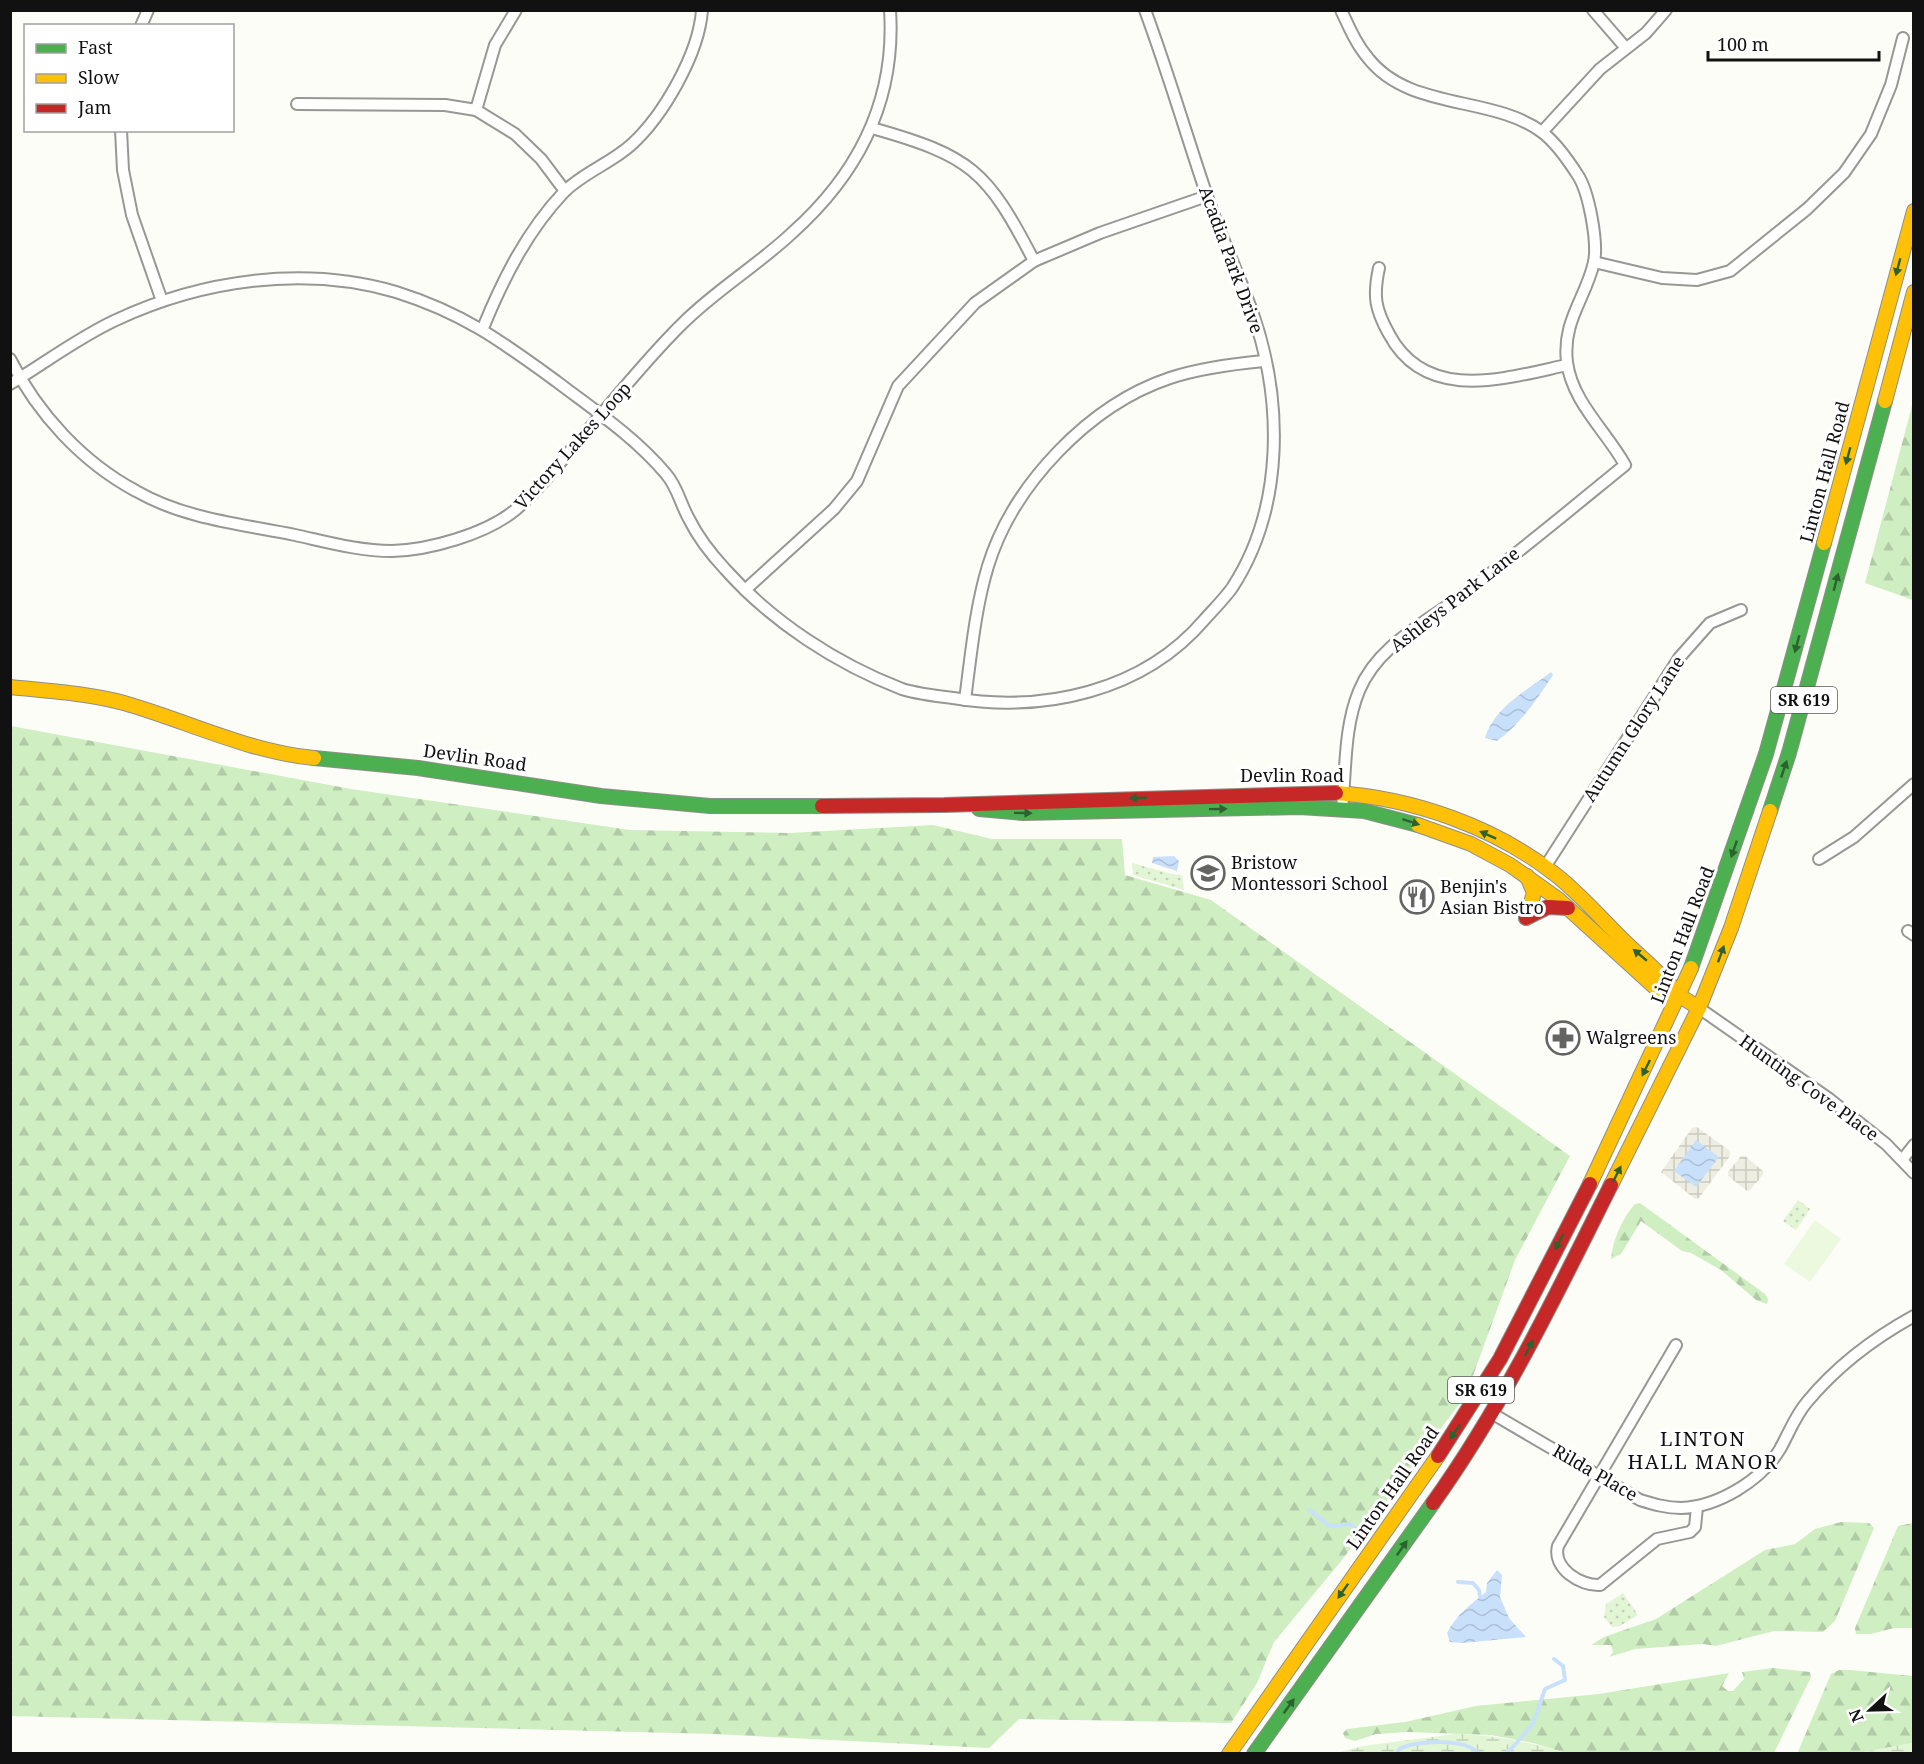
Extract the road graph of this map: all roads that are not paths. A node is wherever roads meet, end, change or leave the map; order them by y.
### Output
1 (148, 10) edge
2 (516, 10) edge
3 (702, 10) edge
4 (890, 10) edge
5 (1145, 10) edge
6 (1341, 10) edge
7 (1593, 10) edge
8 (1666, 10) edge
9 (142, 24) edge
10 (1903, 38) dead end
11 (1625, 47) junction
12 (297, 104) dead end
13 (476, 110) junction
14 (872, 129) junction
15 (121, 132) edge
16 (1542, 132) junction
17 (565, 191) junction
18 (1207, 196) junction
19 (1914, 211) edge
20 (1034, 261) junction
21 (1594, 262) junction
22 (1379, 268) dead end
23 (1914, 292) edge
24 (162, 300) junction
25 (483, 328) junction
26 (10, 359) edge
27 (1264, 361) junction
28 (1567, 364) junction
29 (15, 381) edge
30 (603, 414) junction
31 (745, 590) junction
32 (1742, 610) dead end
33 (10, 687) edge
34 (965, 700) junction
35 (1914, 784) edge
36 (1343, 793) junction
37 (944, 805) junction
38 (1342, 808) junction
39 (1819, 859) dead end
40 (1545, 867) junction
41 (1527, 876) junction
42 (1568, 908) junction
43 (1680, 996) junction
44 (1699, 1008) junction
45 (1914, 1145) edge
46 (1902, 1160) junction
47 (1914, 1173) edge
48 (1914, 1316) edge
49 (1676, 1345) dead end
50 (1493, 1414) junction
51 (1600, 1477) junction
52 (1696, 1507) junction
53 (1229, 1754) edge
54 (1254, 1754) edge

1 - 9 street
2 - 13 street
3 - 17 street
4 - 14 street, Victory Lakes Loop
5 - 18 street, Acadia Park Drive
6 - 16 street
7 - 11 street
8 - 11 street
10 - 21 street
11 - 16 street
12 - 13 street
13 - 17 street
14 - 20 street
14 - 30 street, Victory Lakes Loop
15 - 24 street
16 - 21 street
17 - 25 street
18 - 20 street
18 - 27 street, Acadia Park Drive
19 -> 43 main road, Linton Hall Road / SR 619
20 - 31 street
21 - 28 street
22 - 28 street
44 -> 23 main road, SR 619
24 - 25 street, Acadia Park Drive
24 - 29 street, Acadia Park Drive
25 - 30 street, Acadia Park Drive
26 - 29 street, Victory Lakes Loop
27 - 34 street
27 - 34 street, Acadia Park Drive
28 - 36 street, Ashleys Park Lane
29 - 30 street, Victory Lakes Loop
30 - 31 street, Acadia Park Drive
31 - 34 street, Acadia Park Drive
32 - 40 street, Autumn Glory Lane
33 - 37 main road, Devlin Road
35 - 39 street
36 -> 37 main road, Devlin Road
36 - 38 street, Ashleys Park Lane
40 -> 36 main road, Devlin Road
37 -> 38 main road, Devlin Road
38 -> 41 main road, Devlin Road
43 -> 40 main road, Devlin Road
41 - 42 main road, Devlin Road
41 - 42 main road
42 - 43 main road, Devlin Road
43 - 44 main road, Devlin Road
43 -> 53 main road, Linton Hall Road / SR 619
44 - 46 street, Hunting Cove Place
50 -> 44 main road, SR 619
45 - 46 street
46 - 47 street, Hunting Cove Place
48 - 52 street, Rilda Place
49 - 51 street
50 - 51 street, Rilda Place
54 -> 50 main road, SR 619
51 - 52 street, Rilda Place
51 - 52 street

